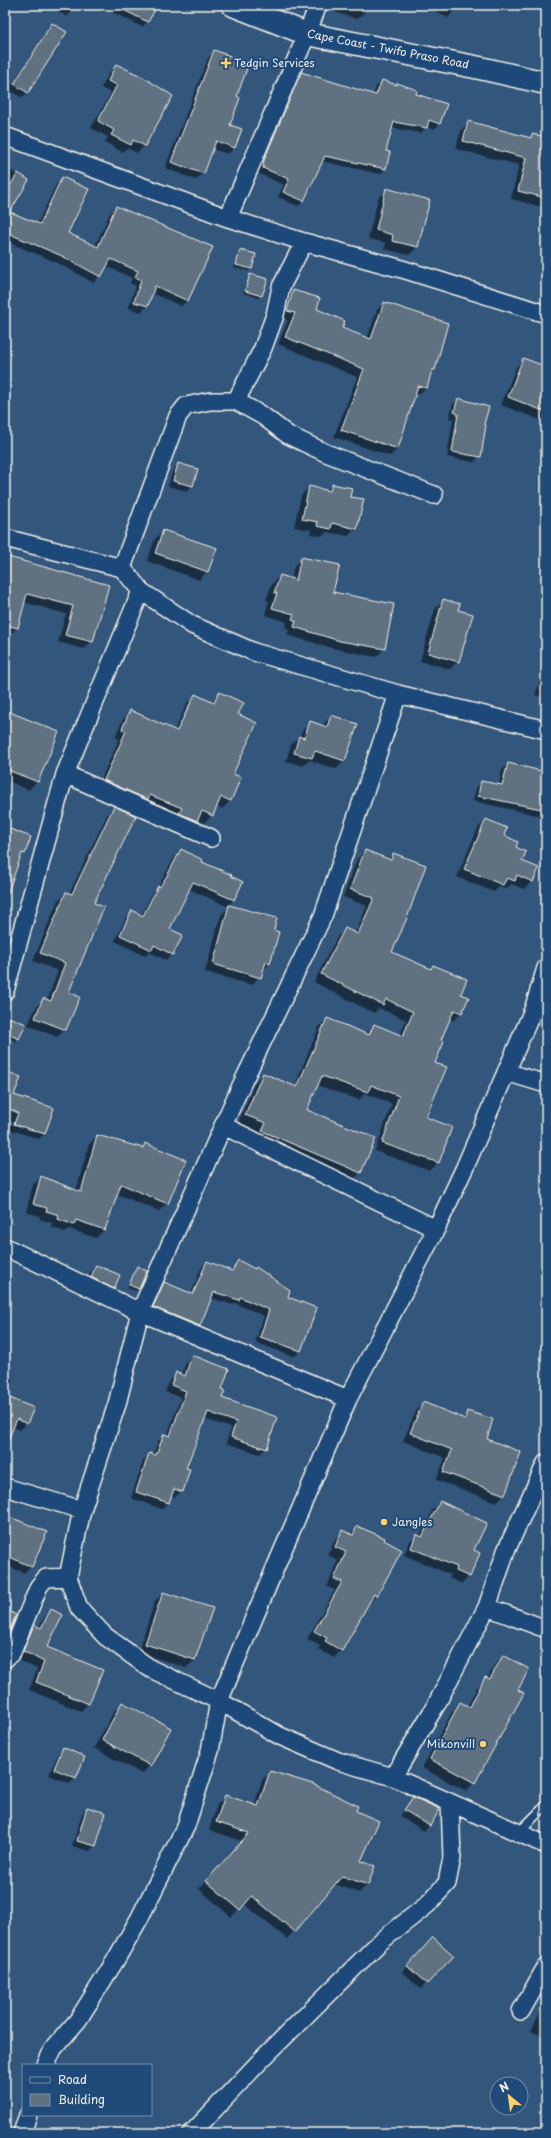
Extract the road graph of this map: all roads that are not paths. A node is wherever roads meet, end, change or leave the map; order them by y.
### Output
1 (233, 5) edge
2 (318, 5) edge
3 (308, 34) junction
4 (546, 83) edge
5 (5, 136) edge
6 (228, 218) junction
7 (304, 242) junction
8 (546, 314) edge
9 (236, 401) junction
10 (434, 495) dead end
11 (5, 538) edge
12 (122, 568) junction
13 (141, 591) junction
14 (398, 694) junction
15 (546, 730) edge
16 (65, 774) junction
17 (211, 838) dead end
18 (546, 968) edge
19 (5, 991) edge
20 (506, 1072) junction
21 (546, 1084) edge
22 (224, 1126) junction
23 (436, 1229) junction
24 (5, 1247) edge
25 (140, 1312) junction
26 (348, 1398) junction
27 (546, 1463) edge
28 (5, 1487) edge
29 (82, 1510) junction
30 (68, 1577) junction
31 (486, 1606) junction
32 (546, 1629) edge
33 (5, 1659) edge
34 (219, 1701) junction
35 (392, 1777) junction
36 (450, 1803) junction
37 (546, 1805) edge
38 (519, 1832) junction
39 (546, 1845) edge
40 (546, 1968) edge
41 (521, 2011) dead end
42 (46, 2064) edge
43 (28, 2116) edge
44 (22, 2133) edge
45 (192, 2133) edge

1 - 3 main road, Cape Coast - Twifo Praso Road
2 - 3 street
3 - 4 main road, Cape Coast - Twifo Praso Road
3 - 6 street
5 - 6 street
6 - 7 street
7 - 8 street
7 - 9 street
9 - 10 street
9 - 12 street
11 - 12 street
12 - 13 street
13 - 14 street
13 - 16 street
14 - 15 street
14 - 22 street
16 - 17 street
16 - 19 street
18 - 20 street
20 - 21 street
20 - 23 street
22 - 23 street
22 - 25 street
23 - 26 street
24 - 25 street
25 - 26 street
25 - 29 street
26 - 34 street
27 - 31 street
28 - 29 street
29 - 30 street
30 - 33 street
30 - 34 street
31 - 32 street
31 - 35 street
34 - 35 street
34 - 42 street
35 - 36 street
36 - 38 street
36 - 45 street
37 - 38 lane
38 - 39 street
40 - 41 street
43 - 44 street

